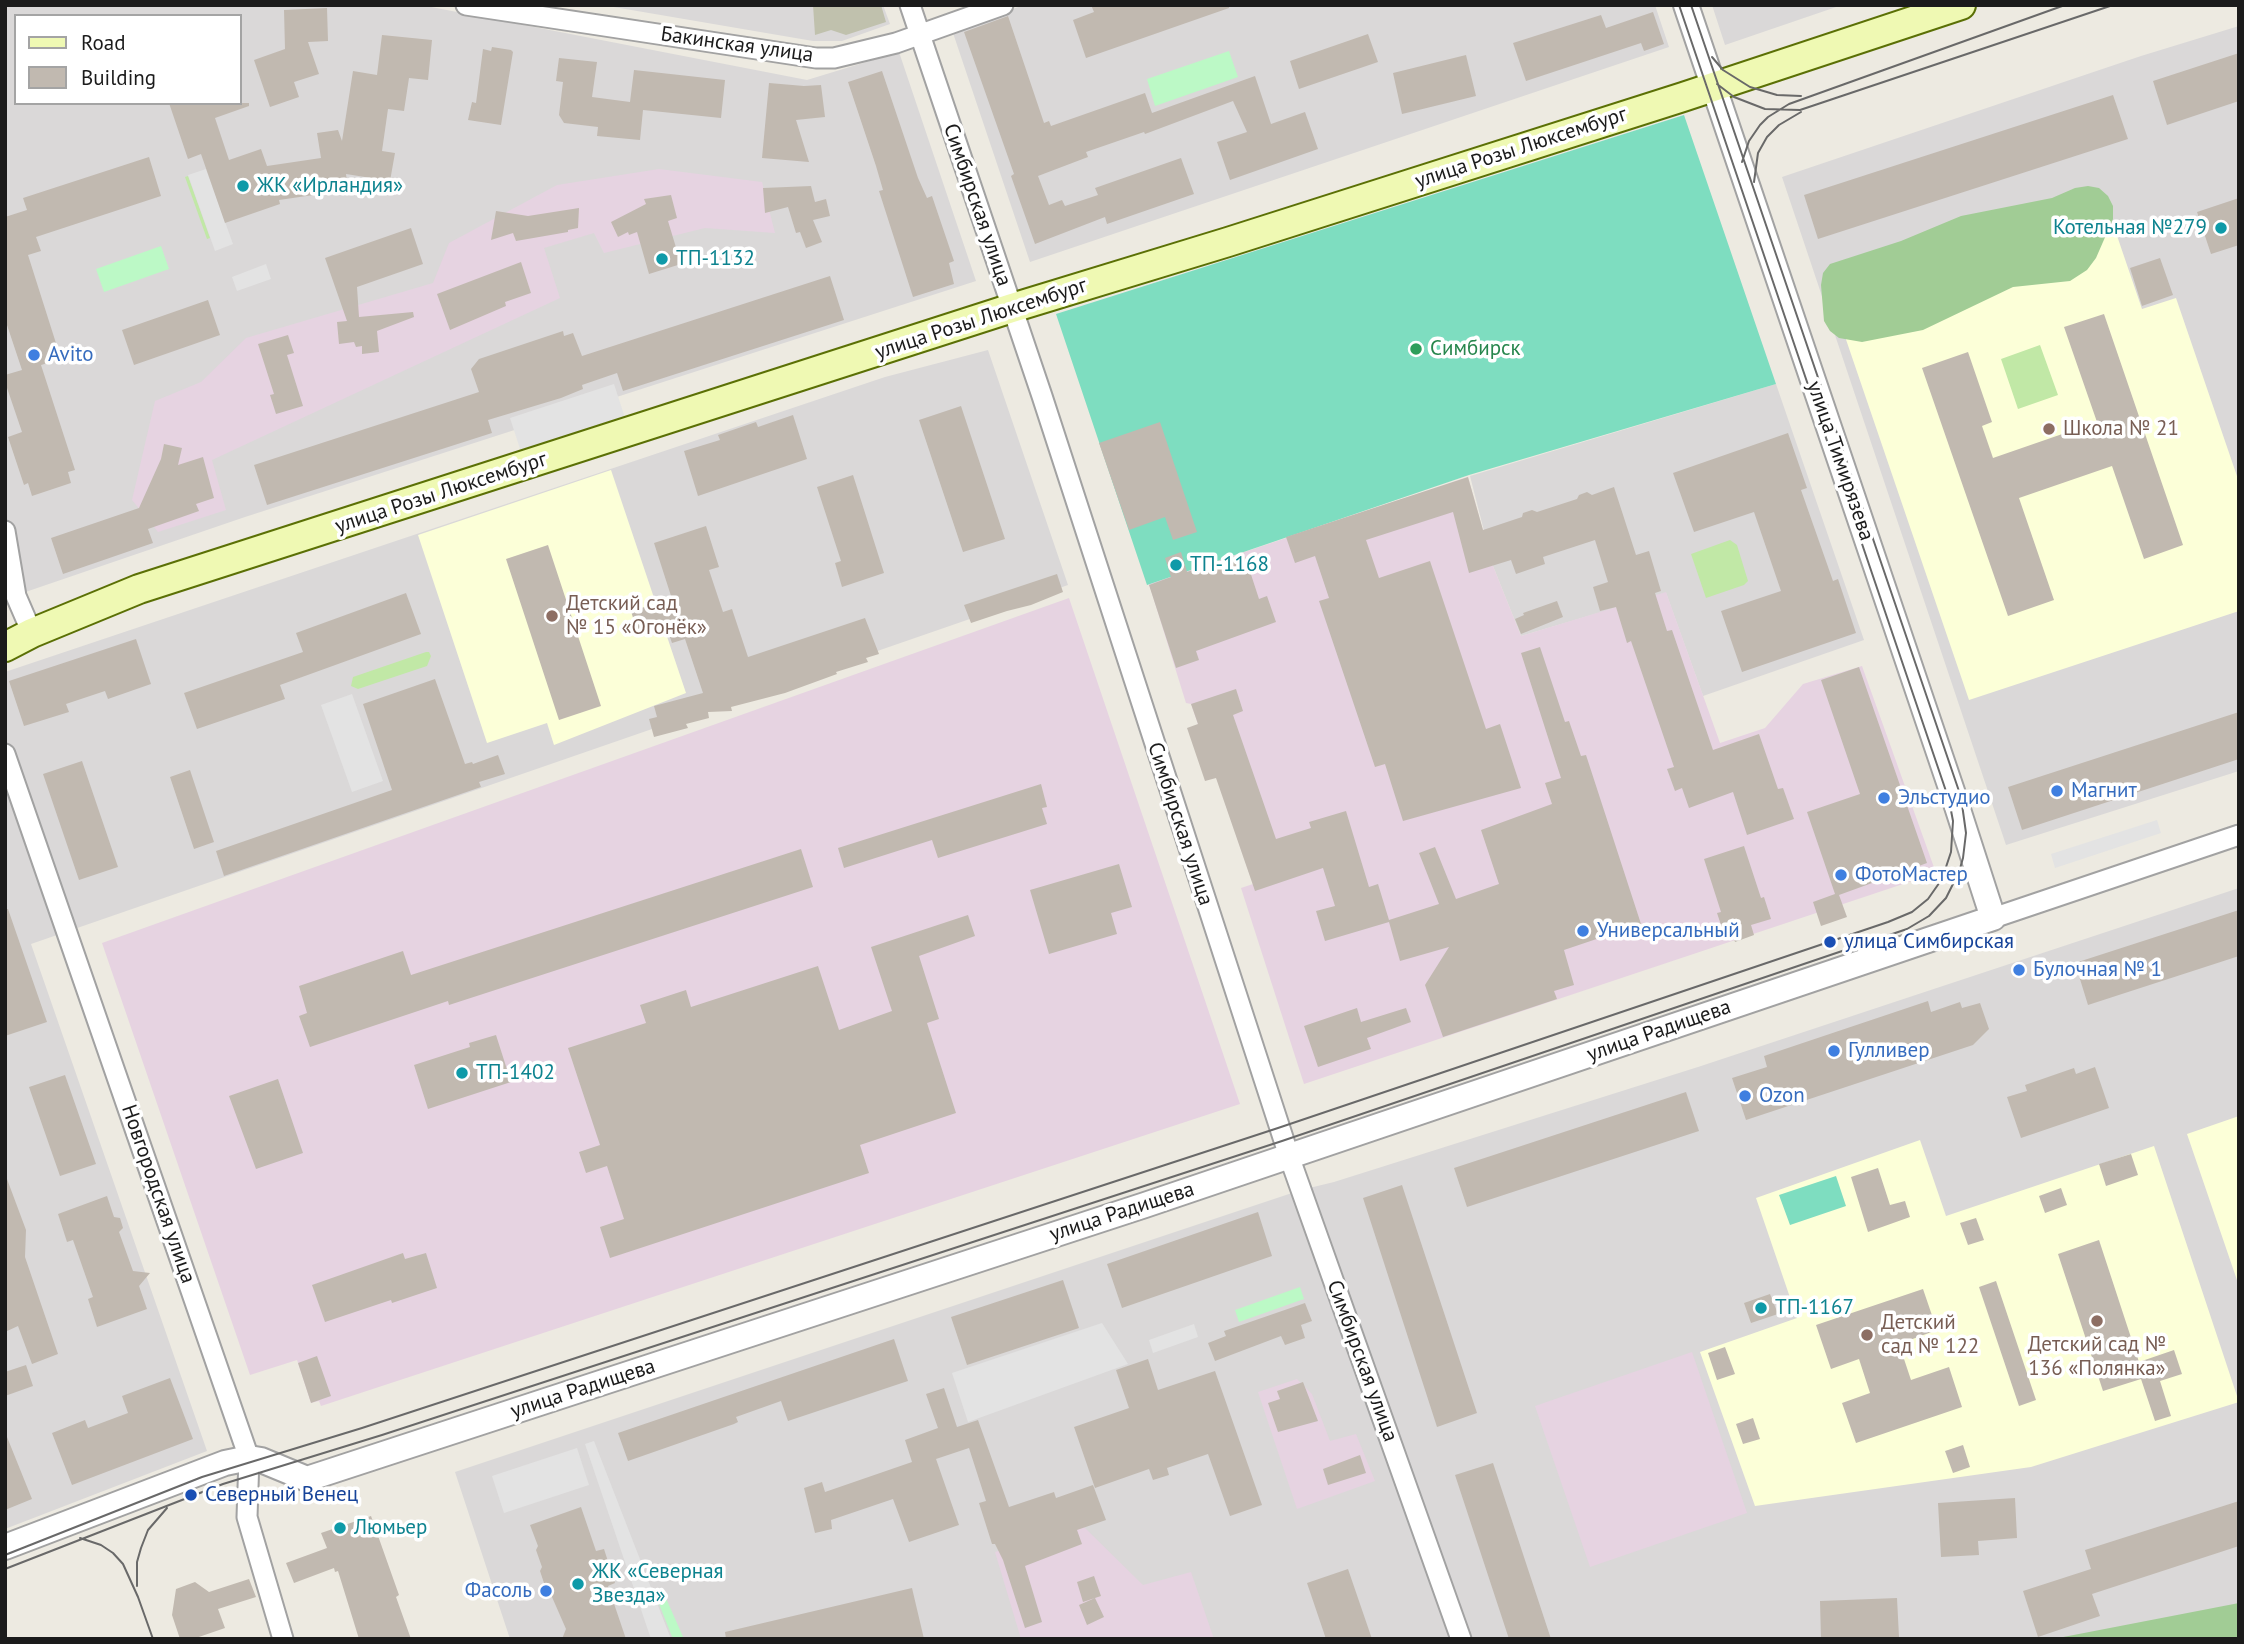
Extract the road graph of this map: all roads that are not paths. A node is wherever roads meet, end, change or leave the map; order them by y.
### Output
1 (466, 5) edge
2 (910, 5) edge
3 (1003, 5) edge
4 (1686, 5) edge
5 (1961, 5) edge
6 (920, 34) junction
7 (1713, 87) junction
8 (1012, 308) junction
9 (5, 531) edge
10 (11, 595) edge
11 (32, 633) junction
12 (5, 646) edge
13 (5, 754) edge
14 (2239, 835) edge
15 (1993, 918) junction
16 (1289, 1156) junction
17 (249, 1458) junction
18 (5, 1547) edge
19 (283, 1639) edge
20 (1461, 1639) edge

1 - 6 street, Бакинская улица
2 - 6 street, Симбирская улица
3 - 6 street, Бакинская улица
4 - 7 street, улица Тимирязева
5 - 7 main road, улица Розы Люксембург
6 - 8 street, Симбирская улица
7 - 8 main road, улица Розы Люксембург
7 - 15 street, улица Тимирязева
8 - 11 main road, улица Розы Люксембург
8 - 16 street, Симбирская улица
9 - 10 street
10 - 11 street
11 - 12 main road, улица Розы Люксембург
13 - 17 street, Новгородская улица
14 - 15 street, улица Радищева
15 - 16 street, улица Радищева
16 - 17 street, улица Радищева
16 - 20 street, Симбирская улица
17 - 18 street
17 - 19 street, Новгородская улица

